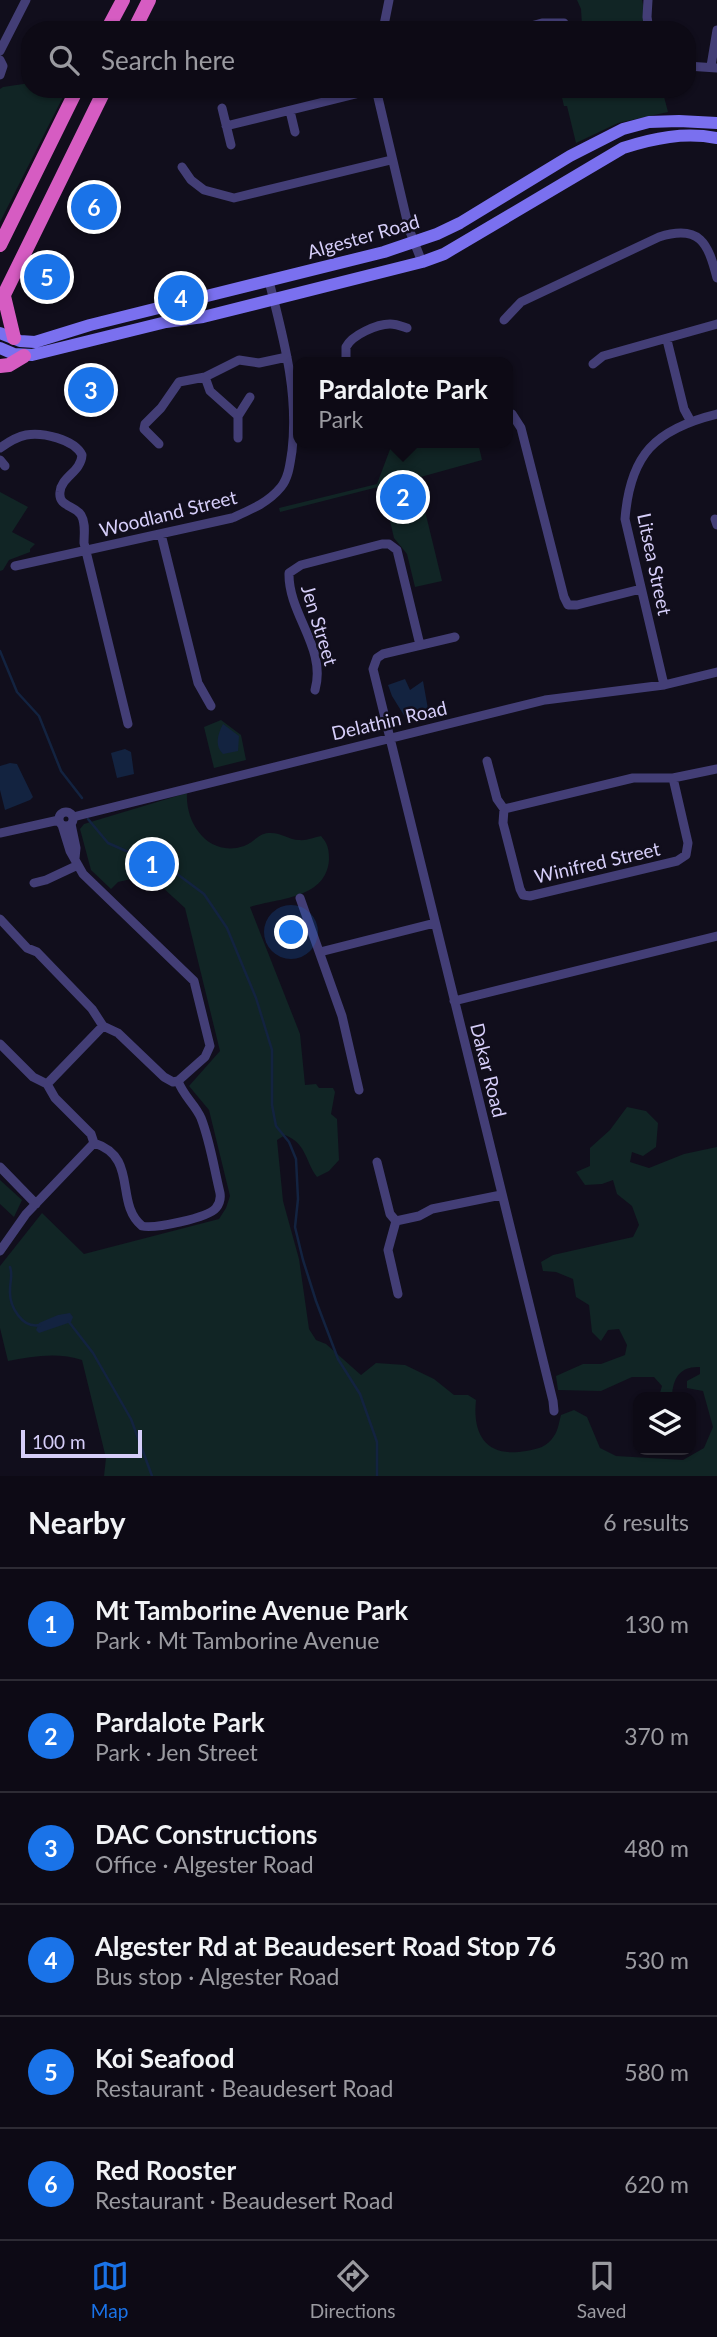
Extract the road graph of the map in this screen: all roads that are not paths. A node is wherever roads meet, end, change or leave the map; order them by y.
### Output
1 (26, 0) edge
2 (123, 0) edge
3 (149, 0) edge
4 (389, 0) edge
5 (648, 0) edge
6 (112, 21) edge
7 (138, 21) edge
8 (385, 21) edge
9 (648, 21) edge
10 (717, 30) edge
11 (0, 51) edge
12 (0, 60) edge
13 (696, 66) edge
14 (714, 67) edge
15 (0, 75) edge
16 (73, 98) edge
17 (101, 98) edge
18 (341, 98) edge
19 (378, 98) edge
20 (222, 108) dead end
21 (290, 111) junction
22 (717, 123) edge
23 (226, 126) junction
24 (295, 132) dead end
25 (717, 138) edge
26 (231, 145) dead end
27 (391, 160) junction
28 (182, 167) dead end
29 (413, 243) junction
30 (0, 245) edge
31 (422, 262) junction
32 (717, 278) edge
33 (269, 281) junction
34 (2, 300) edge
35 (274, 300) junction
36 (504, 320) dead end
37 (717, 324) edge
38 (407, 328) dead end
39 (7, 336) edge
40 (667, 340) junction
41 (0, 348) edge
42 (24, 356) junction
43 (287, 357) junction
44 (346, 357) edge
45 (593, 363) dead end
46 (0, 366) edge
47 (205, 377) junction
48 (293, 379) edge
49 (250, 397) dead end
50 (717, 414) edge
51 (238, 416) junction
52 (513, 416) edge
53 (690, 421) junction
54 (238, 438) dead end
55 (159, 444) dead end
56 (293, 446) edge
57 (0, 448) edge
58 (161, 534) junction
59 (86, 552) junction
60 (15, 566) dead end
61 (640, 589) junction
62 (455, 637) dead end
63 (421, 645) junction
64 (717, 672) edge
65 (664, 685) junction
66 (315, 690) dead end
67 (211, 706) dead end
68 (128, 724) dead end
69 (390, 737) junction
70 (487, 761) dead end
71 (717, 769) edge
72 (673, 778) junction
73 (504, 809) junction
74 (66, 822) junction
75 (0, 833) edge
76 (76, 862) junction
77 (34, 883) dead end
78 (300, 898) dead end
79 (0, 919) edge
80 (435, 923) junction
81 (717, 936) edge
82 (320, 952) junction
83 (454, 1001) junction
84 (103, 1026) junction
85 (0, 1044) edge
86 (178, 1081) junction
87 (47, 1084) junction
88 (359, 1090) dead end
89 (91, 1147) junction
90 (377, 1163) dead end
91 (0, 1167) edge
92 (501, 1195) junction
93 (36, 1204) junction
94 (397, 1221) junction
95 (0, 1251) edge
96 (398, 1294) dead end
97 (554, 1410) dead end

1 - 11 street
2 - 6 highway
3 - 7 highway
4 - 8 street
5 - 9 street
10 - 14 street
12 - 15 street
13 - 14 street
16 - 30 highway
17 - 34 highway
18 - 21 street
19 - 27 street
20 - 23 street
21 - 23 street
21 - 24 street
22 - 29 main road, Algester Road
23 - 26 street
25 - 31 main road, Algester Road
27 - 28 street
27 - 29 street
29 - 31 street
29 - 33 main road, Algester Road
31 - 35 main road, Algester Road
32 - 36 street
33 - 35 street, Woodland Street
33 - 39 main road, Algester Road
34 - 39 highway
35 - 42 main road, Algester Road
35 - 43 street, Woodland Street
37 - 40 street
38 - 44 street
40 - 45 street
40 - 53 street
41 - 42 main road
42 - 46 highway
43 - 47 street
43 - 48 street, Woodland Street
47 - 51 street
47 - 55 street
49 - 51 street
50 - 53 street, Litsea Street
51 - 54 street
52 - 61 street
53 - 61 street, Litsea Street
56 - 58 street, Woodland Street
57 - 59 street
58 - 59 street, Woodland Street
58 - 67 street
59 - 60 street, Woodland Street
59 - 68 street
61 - 65 street, Litsea Street
62 - 63 street
63 - 66 street, Jen Street
63 - 69 street, Dakar Road
64 - 65 street, Delathin Road
65 - 69 street, Delathin Road
69 - 74 street, Delathin Road
69 - 80 street, Dakar Road
70 - 73 street
71 - 72 street
72 - 73 street
72 - 73 street, Winifred Street
74 - 75 street, Delathin Road
74 - 76 street
76 - 77 street
76 - 86 street
78 - 82 street
79 - 84 street
80 - 82 street
80 - 83 street, Dakar Road
81 - 83 street
82 - 88 street
83 - 92 street, Dakar Road
84 - 86 street
84 - 87 street
85 - 87 street
86 - 89 street
87 - 89 street
89 - 93 street
90 - 94 street
91 - 93 street
92 - 94 street
92 - 97 street, Dakar Road
93 - 95 street
94 - 96 street

